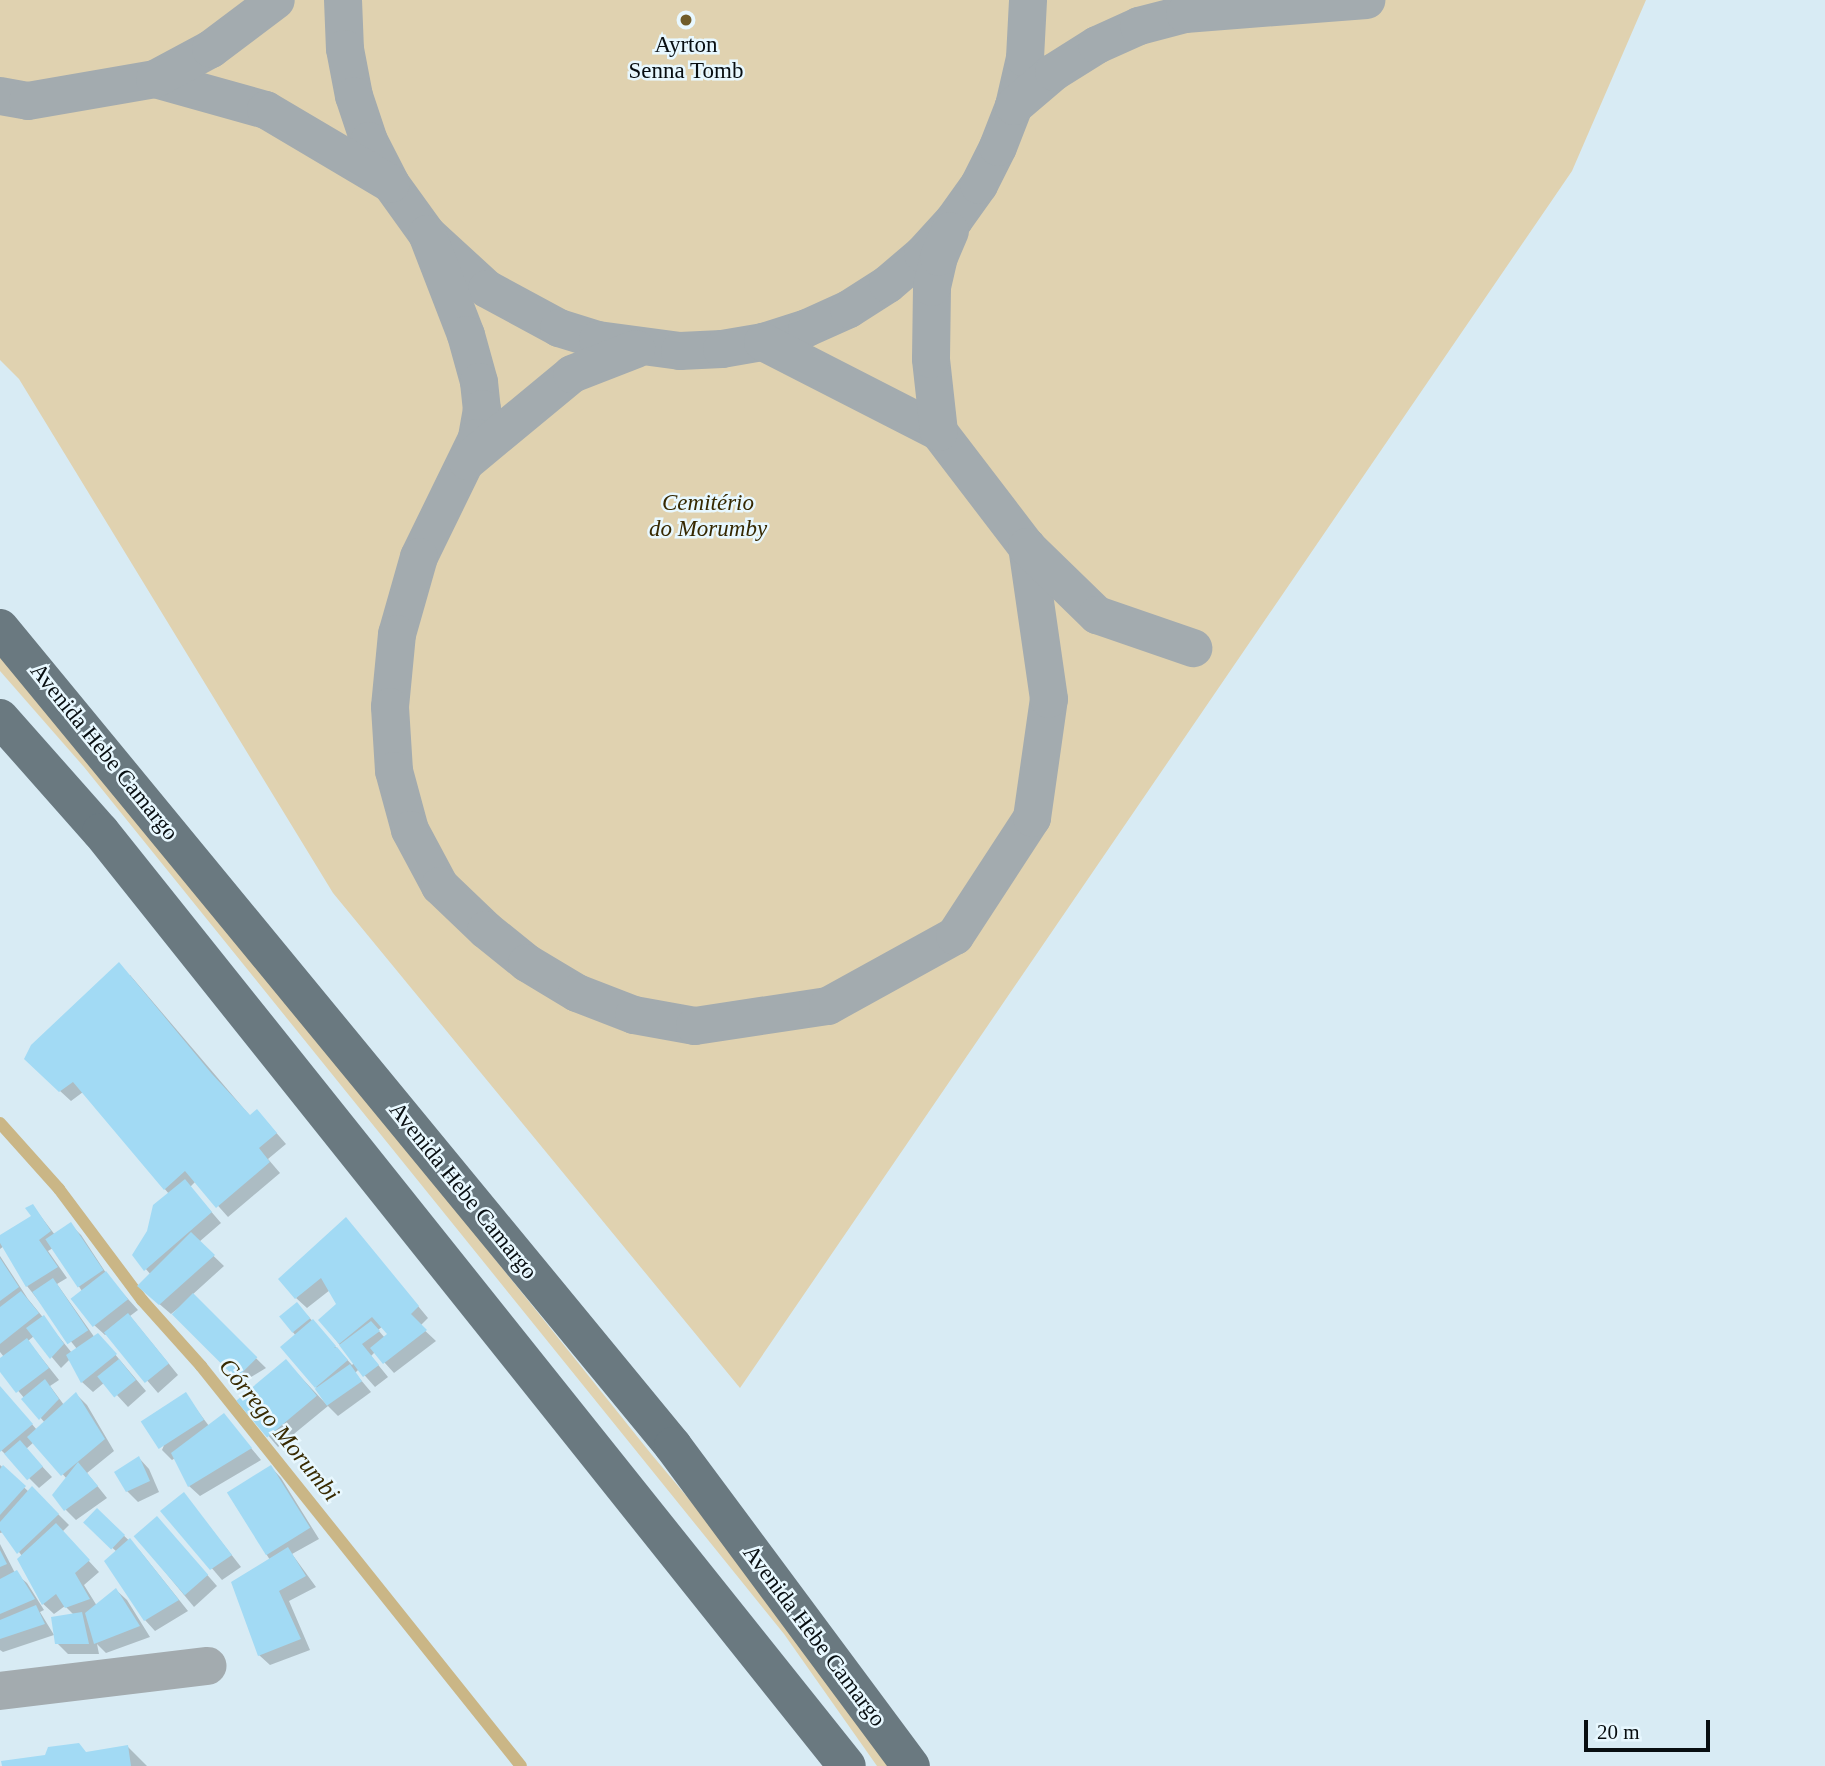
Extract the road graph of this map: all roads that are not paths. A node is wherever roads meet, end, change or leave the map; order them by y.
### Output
1 (276, 0) edge
2 (343, 0) edge
3 (1028, 0) edge
4 (1366, 0) edge
5 (1201, 6) edge
6 (155, 79) junction
7 (0, 96) edge
8 (1014, 107) junction
9 (391, 184) junction
10 (954, 220) junction
11 (427, 234) junction
12 (763, 342) junction
13 (638, 348) junction
14 (939, 432) junction
15 (465, 463) junction
16 (1027, 547) junction
17 (0, 628) edge
18 (1194, 648) dead end
19 (0, 718) edge
20 (208, 1666) dead end
21 (0, 1691) edge
22 (847, 1766) edge
23 (911, 1766) edge

1 - 6 street
2 - 9 street
3 - 8 street
4 - 5 street
5 - 8 street
6 - 7 street
6 - 9 street
8 - 10 street
9 - 11 street
10 - 12 street
10 - 14 street
11 - 13 street
11 - 15 street
12 - 13 street
12 - 14 street
13 - 15 street
14 - 16 street
15 - 16 street
16 - 18 street
17 - 23 main road, Avenida Hebe Camargo
19 - 22 main road
20 - 21 street

